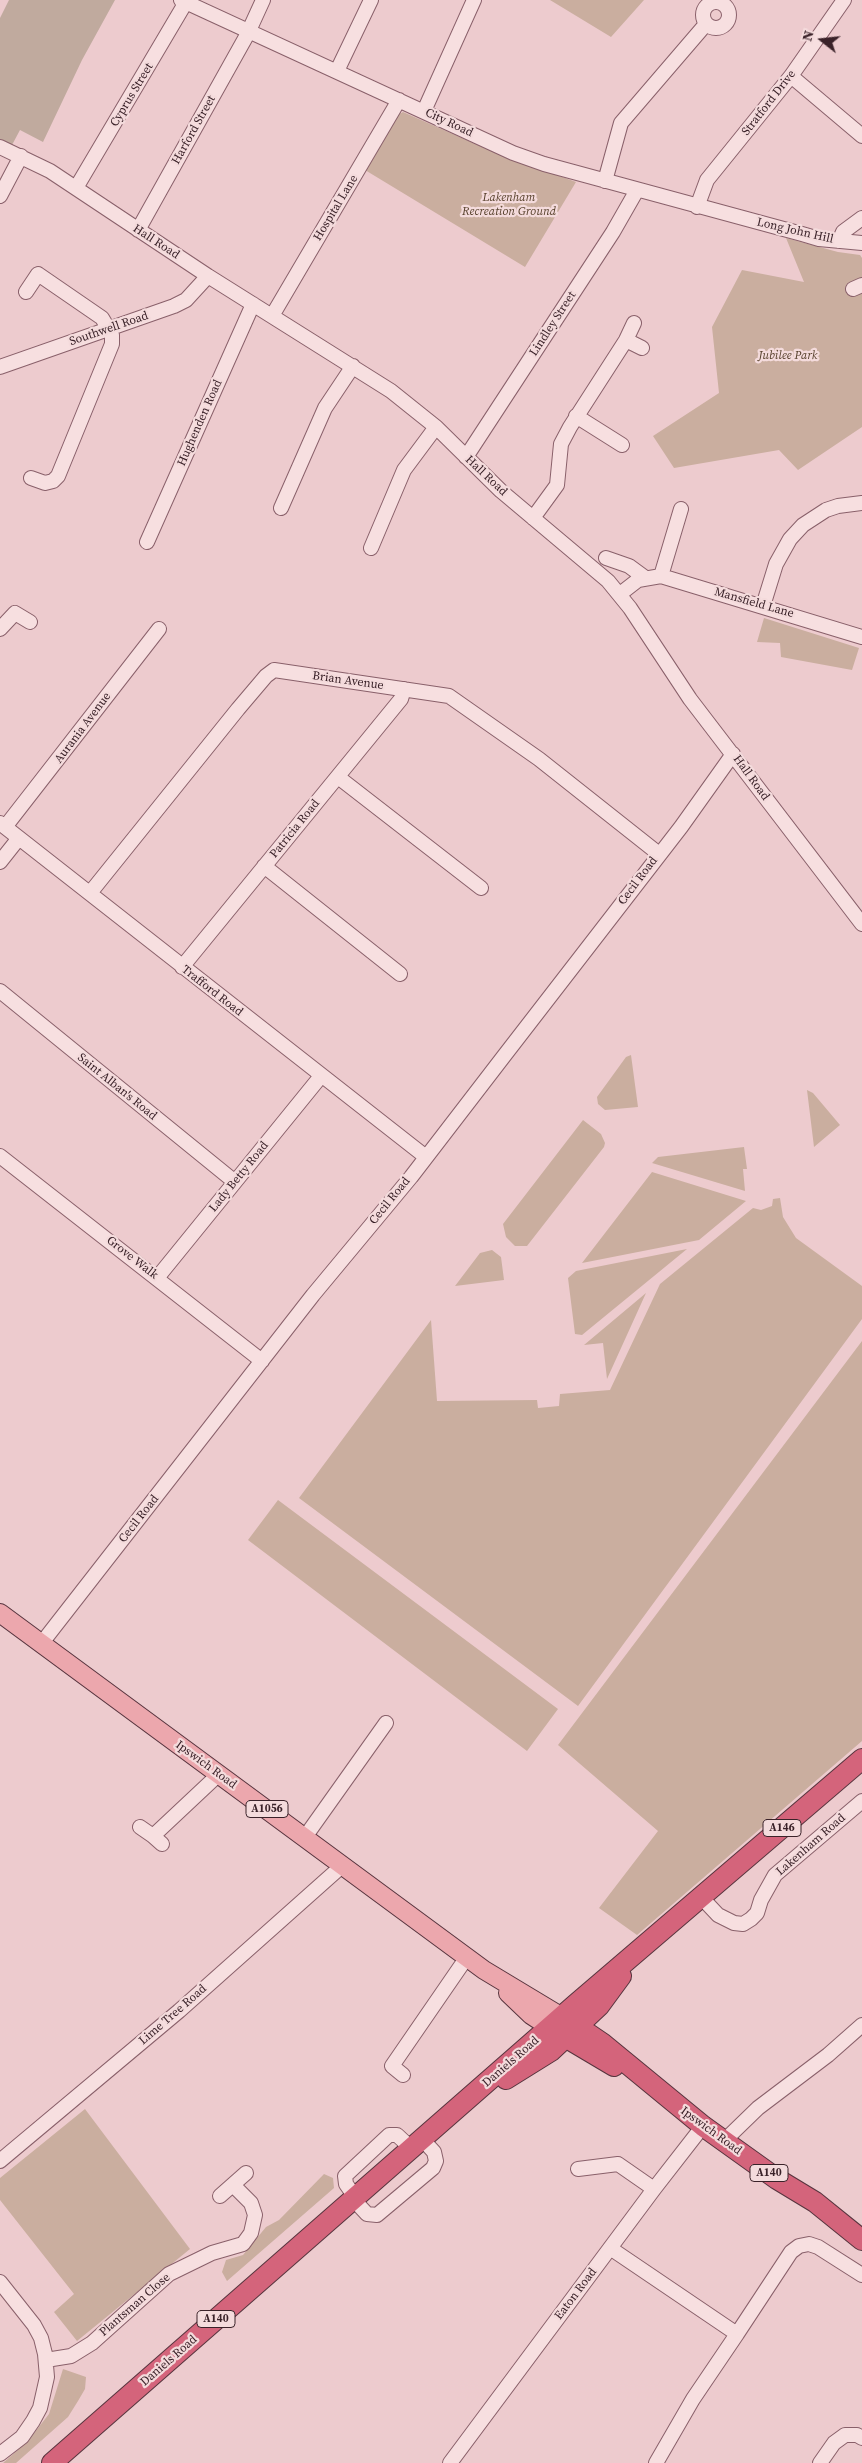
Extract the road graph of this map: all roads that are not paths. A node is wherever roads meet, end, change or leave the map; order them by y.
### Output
1 (263, 0) edge
2 (371, 0) edge
3 (474, 0) edge
4 (844, 0) edge
5 (183, 1) edge
6 (706, 24) dead end
7 (250, 30) junction
8 (338, 71) junction
9 (790, 76) junction
10 (399, 100) junction
11 (424, 112) junction
12 (862, 136) edge
13 (0, 146) edge
14 (21, 156) junction
15 (605, 181) junction
16 (76, 188) junction
17 (637, 190) junction
18 (0, 196) edge
19 (697, 207) junction
20 (729, 216) joint
21 (862, 218) edge
22 (138, 230) junction
23 (839, 241) junction
24 (862, 243) edge
25 (208, 276) junction
26 (26, 292) dead end
27 (253, 304) junction
28 (272, 316) junction
29 (634, 323) dead end
30 (109, 329) junction
31 (626, 340) junction
32 (642, 348) dead end
33 (353, 366) junction
34 (0, 367) edge
35 (576, 416) junction
36 (436, 427) junction
37 (622, 445) dead end
38 (466, 457) junction
39 (31, 478) dead end
40 (862, 503) edge
41 (281, 508) dead end
42 (681, 509) dead end
43 (533, 518) junction
44 (147, 542) dead end
45 (371, 548) dead end
46 (606, 558) dead end
47 (661, 576) junction
48 (644, 577) junction
49 (620, 594) junction
50 (763, 606) junction
51 (30, 622) dead end
52 (159, 628) dead end
53 (0, 629) edge
54 (862, 637) edge
55 (404, 689) junction
56 (733, 754) junction
57 (338, 777) junction
58 (3, 825) edge
59 (19, 838) junction
60 (659, 854) junction
61 (0, 862) edge
62 (264, 866) junction
63 (481, 888) dead end
64 (90, 893) junction
65 (862, 924) edge
66 (182, 967) junction
67 (400, 974) dead end
68 (0, 991) edge
69 (321, 1076) junction
70 (0, 1156) edge
71 (426, 1157) junction
72 (235, 1182) junction
73 (157, 1278) junction
74 (262, 1361) junction
75 (0, 1613) edge
76 (41, 1644) junction
77 (386, 1724) dead end
78 (862, 1759) edge
79 (218, 1774) junction
80 (862, 1801) edge
81 (140, 1827) dead end
82 (306, 1837) junction
83 (343, 1865) junction
84 (702, 1898) junction
85 (467, 1957) junction
86 (862, 2025) edge
87 (564, 2027) junction
88 (403, 2075) dead end
89 (703, 2126) junction
90 (724, 2141) junction
91 (417, 2143) junction
92 (0, 2161) edge
93 (578, 2169) dead end
94 (246, 2173) dead end
95 (233, 2185) junction
96 (654, 2189) junction
97 (220, 2196) dead end
98 (354, 2198) junction
99 (862, 2240) edge
100 (610, 2248) junction
101 (862, 2276) edge
102 (0, 2282) edge
103 (737, 2334) junction
104 (46, 2360) junction
105 (862, 2438) edge
106 (0, 2454) edge
107 (52, 2463) edge
108 (450, 2463) edge
109 (656, 2463) edge
110 (820, 2463) edge

1 - 7 street, Harford Street
2 - 8 street
3 - 11 street
4 - 9 street, Stratford Drive
5 - 7 street, City Road
5 - 16 street, Cyprus Street
6 - 15 street
7 - 8 street, City Road
7 - 22 street, Harford Street
8 - 10 street, City Road
9 - 12 street
9 - 19 street, Stratford Drive
10 - 11 street, City Road
10 - 28 street, Hospital Lane
11 - 15 street, City Road
13 - 14 street, Hall Road
14 - 16 street, Hall Road
14 - 18 street
15 - 17 street, City Road
16 - 22 street, Hall Road
17 - 19 street, City Road
17 - 38 street, Lindley Street
19 - 20 street, City Road
20 - 23 street, Long John Hill
21 - 23 street
22 - 25 street, Hall Road
23 - 24 street, Long John Hill
25 - 27 street, Hall Road
25 - 30 street, Southwell Road
26 - 30 street
27 - 28 street, Hall Road
27 - 44 street, Hughenden Road
28 - 33 street, Hall Road
29 - 31 street
30 - 34 street, Southwell Road
30 - 39 street
31 - 32 street
31 - 35 street
33 - 36 street, Hall Road
33 - 41 street
35 - 37 street
35 - 43 street
36 - 38 street, Hall Road
36 - 45 street
38 - 43 street, Hall Road
40 - 50 street
42 - 47 street
43 - 49 street, Hall Road
46 - 48 street
47 - 48 street, Mansfield Lane
47 - 50 street, Mansfield Lane
48 - 49 street
49 - 56 street, Hall Road
50 - 54 street, Mansfield Lane
51 - 53 street
52 - 58 street, Aurania Avenue
55 - 57 street, Patricia Road
55 - 60 street, Brian Avenue
55 - 64 street, Brian Avenue
56 - 60 street, Cecil Road
56 - 65 street, Hall Road
57 - 62 street, Patricia Road
57 - 63 street
58 - 59 street, Trafford Road
59 - 61 street
59 - 64 street, Trafford Road
60 - 71 street, Cecil Road
62 - 66 street, Patricia Road
62 - 67 street
64 - 66 street, Trafford Road
66 - 69 street, Trafford Road
68 - 72 street, Saint Alban's Road
69 - 71 street, Trafford Road
69 - 72 street, Lady Betty Road
70 - 73 street, Grove Walk
71 - 74 street, Cecil Road
72 - 73 street, Lady Betty Road
73 - 74 street, Grove Walk
74 - 76 street, Cecil Road
75 - 76 main road, Ipswich Road / A1056
76 - 79 main road, Ipswich Road / A1056
77 - 82 street
78 - 84 highway, A146
79 - 81 street
79 - 82 main road, Ipswich Road / A1056
80 - 84 street, Lakenham Road
82 - 83 main road, Ipswich Road / A1056
83 - 85 main road, Ipswich Road / A1056
83 - 92 street, Lime Tree Road
84 - 87 highway, A146
85 - 87 main road, Ipswich Road / A1056
85 - 88 street
86 - 90 street
87 - 89 highway, Ipswich Road / A140
87 - 91 highway, Daniels Road / A140
89 - 90 highway, Ipswich Road / A140
89 - 96 street, Eaton Road
90 - 99 highway, Ipswich Road / A140
91 - 98 highway, Daniels Road / A140
91 - 98 street
93 - 96 street
94 - 95 street
95 - 97 street
95 - 104 street, Plantsman Close
96 - 100 street, Eaton Road
98 - 107 highway, Daniels Road / A140
100 - 103 street
100 - 108 street, Eaton Road
101 - 103 street
102 - 104 street
103 - 109 street
104 - 106 street
105 - 110 street

